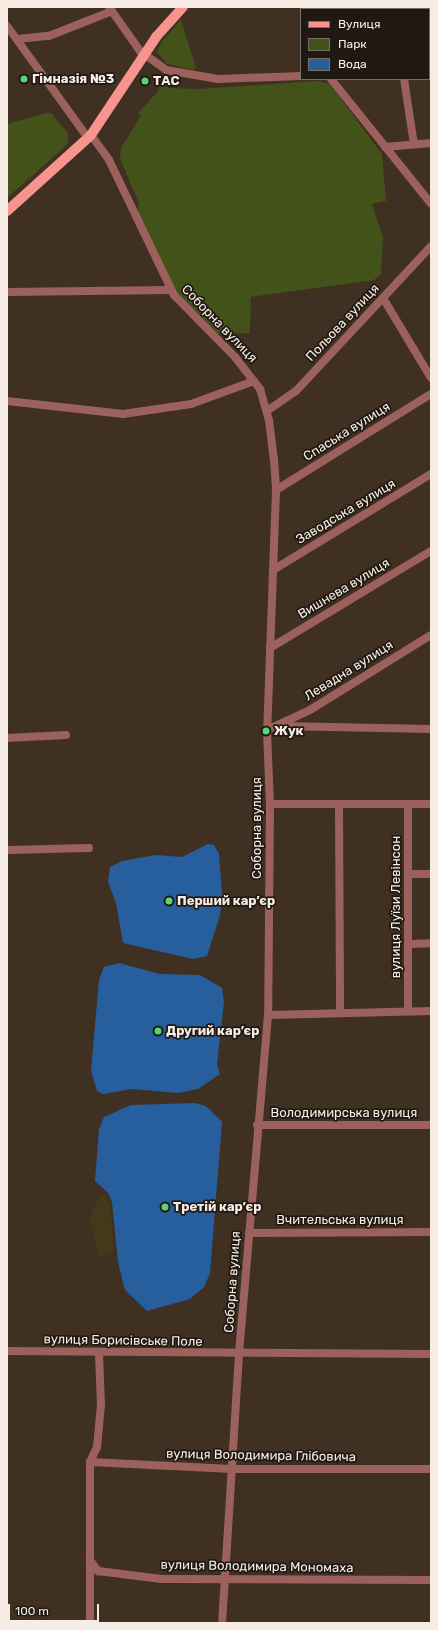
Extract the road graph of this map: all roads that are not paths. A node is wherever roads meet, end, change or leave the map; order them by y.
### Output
1 (183, 7) edge
2 (110, 9) edge
3 (7, 26) edge
4 (18, 39) junction
5 (144, 55) junction
6 (300, 76) edge
7 (332, 80) edge
8 (404, 80) edge
9 (90, 137) junction
10 (431, 143) edge
11 (414, 144) junction
12 (385, 147) junction
13 (431, 204) edge
14 (7, 211) edge
15 (431, 246) edge
16 (170, 290) junction
17 (7, 292) edge
18 (383, 298) junction
19 (431, 378) edge
20 (254, 381) junction
21 (431, 394) edge
22 (7, 401) edge
23 (267, 411) junction
24 (431, 474) edge
25 (276, 490) junction
26 (431, 551) edge
27 (273, 570) junction
28 (431, 635) edge
29 (270, 648) junction
30 (280, 726) junction
31 (431, 729) edge
32 (267, 730) junction
33 (66, 735) dead end
34 (7, 738) edge
35 (270, 804) junction
36 (339, 804) junction
37 (408, 804) junction
38 (431, 804) edge
39 (89, 848) dead end
40 (7, 850) edge
41 (409, 874) junction
42 (431, 874) edge
43 (431, 943) edge
44 (408, 944) junction
45 (408, 1011) junction
46 (431, 1011) edge
47 (340, 1013) junction
48 (268, 1015) junction
49 (257, 1125) junction
50 (431, 1125) edge
51 (431, 1232) edge
52 (249, 1233) junction
53 (7, 1351) edge
54 (99, 1353) junction
55 (239, 1354) junction
56 (431, 1354) edge
57 (90, 1462) junction
58 (232, 1469) junction
59 (431, 1469) edge
60 (90, 1560) junction
61 (225, 1577) junction
62 (431, 1580) edge
63 (90, 1623) edge
64 (222, 1623) edge

1 - 5 main road
2 - 4 street
2 - 5 street
3 - 4 street, Соборна вулиця
4 - 9 street, Соборна вулиця
5 - 6 street
5 - 9 main road
7 - 12 street
8 - 11 street
9 - 14 main road
9 - 16 street, Соборна вулиця
10 - 11 street
11 - 12 street
12 - 13 street
15 - 18 street, Польова вулиця
16 - 17 street
16 - 20 street, Соборна вулиця
18 - 19 street
18 - 23 street, Польова вулиця
20 - 22 street
20 - 23 street, Соборна вулиця
21 - 25 street, Спаська вулиця
23 - 25 street, Соборна вулиця
24 - 27 street, Заводська вулиця
25 - 27 street, Соборна вулиця
26 - 29 street, Вишнева вулиця
27 - 29 street, Соборна вулиця
28 - 30 street, Левадна вулиця
29 - 32 street, Соборна вулиця
30 - 31 street
30 - 32 street
32 - 35 street, Соборна вулиця
33 - 34 street
35 - 36 street
35 - 48 street, Соборна вулиця
36 - 37 street
36 - 47 street
37 - 38 street
37 - 41 street, вулиця Луїзи Левінсон
39 - 40 street
41 - 42 street
41 - 44 street, вулиця Луїзи Левінсон
43 - 44 street
44 - 45 street, вулиця Луїзи Левінсон
45 - 46 street
45 - 47 street
47 - 48 street
48 - 49 street, Соборна вулиця
49 - 50 street, Володимирська вулиця
49 - 52 street, Соборна вулиця
51 - 52 street, Вчительська вулиця
52 - 55 street, Соборна вулиця
53 - 54 street, вулиця Борисівське Поле
54 - 55 street, вулиця Борисівське Поле
54 - 57 street
55 - 56 street, вулиця Борисівське Поле
55 - 58 street, Соборна вулиця
57 - 58 street, вулиця Володимира Глібовича
57 - 60 street
58 - 59 street, вулиця Володимира Глібовича
58 - 61 street, Соборна вулиця
60 - 61 street, вулиця Володимира Мономаха
60 - 63 street
61 - 62 street, вулиця Володимира Мономаха
61 - 64 street, Соборна вулиця

